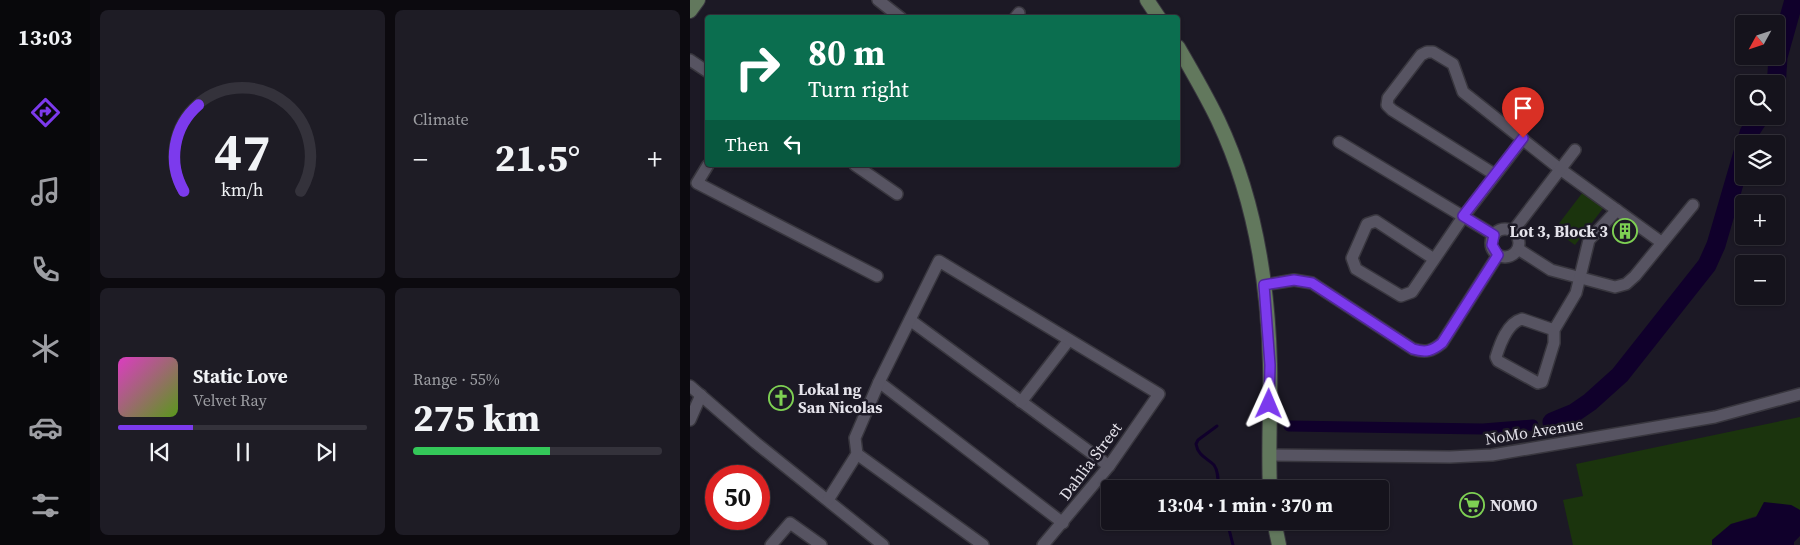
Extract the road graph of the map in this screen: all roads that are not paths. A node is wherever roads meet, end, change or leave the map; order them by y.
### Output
1 (698, 0) edge
2 (878, 0) edge
3 (1147, 0) edge
4 (690, 11) edge
5 (887, 13) edge
6 (1157, 15) edge
7 (1180, 51) edge
8 (690, 60) edge
9 (705, 70) edge
10 (1523, 138) junction
11 (1339, 142) dead end
12 (1575, 150) dead end
13 (707, 167) edge
14 (858, 167) edge
15 (1560, 169) junction
16 (1494, 174) junction
17 (897, 194) dead end
18 (1693, 205) dead end
19 (1617, 210) junction
20 (1463, 216) junction
21 (1513, 231) junction
22 (1494, 235) junction
23 (1661, 242) junction
24 (1518, 249) junction
25 (1498, 255) junction
26 (1434, 259) junction
27 (877, 276) dead end
28 (1579, 278) junction
29 (1264, 285) junction
30 (910, 320) junction
31 (1554, 330) junction
32 (1069, 340) junction
33 (879, 382) junction
34 (690, 386) edge
35 (1800, 394) edge
36 (701, 395) junction
37 (1021, 402) junction
38 (690, 420) edge
39 (857, 454) junction
40 (1269, 455) junction
41 (1108, 466) junction
42 (1270, 480) edge
43 (828, 500) junction
44 (1063, 522) junction
45 (1276, 530) edge
46 (771, 545) edge
47 (821, 545) edge
48 (883, 545) edge
49 (983, 545) edge
50 (1043, 545) edge
51 (1279, 545) edge

1 - 4 main road
2 - 5 street
3 - 6 main road
7 - 29 main road
8 - 9 street
10 - 15 street
10 - 16 street
10 - 16 street
11 - 20 street
12 - 15 street
13 - 27 street
14 - 17 street
15 - 19 street
15 - 21 street
16 - 20 street
18 - 23 street
19 - 23 street
19 - 28 street
20 - 22 street
20 - 26 street
21 - 22 street
21 - 24 street
22 - 25 street
23 - 28 street
24 - 25 street
24 - 28 street
25 - 29 street
26 - 26 street
28 - 31 street
29 - 40 main road
30 - 32 street
30 - 33 street
30 - 37 street
31 - 31 street
32 - 37 street
32 - 41 street, Dahlia Street
33 - 39 street
33 - 44 street
34 - 36 street
35 - 40 street, NoMo Avenue
36 - 38 street
36 - 43 street
37 - 41 street
39 - 43 street
39 - 49 street
40 - 42 main road
41 - 44 street, Dahlia Street
43 - 48 street
44 - 50 street, Dahlia Street
45 - 51 main road
46 - 47 street

